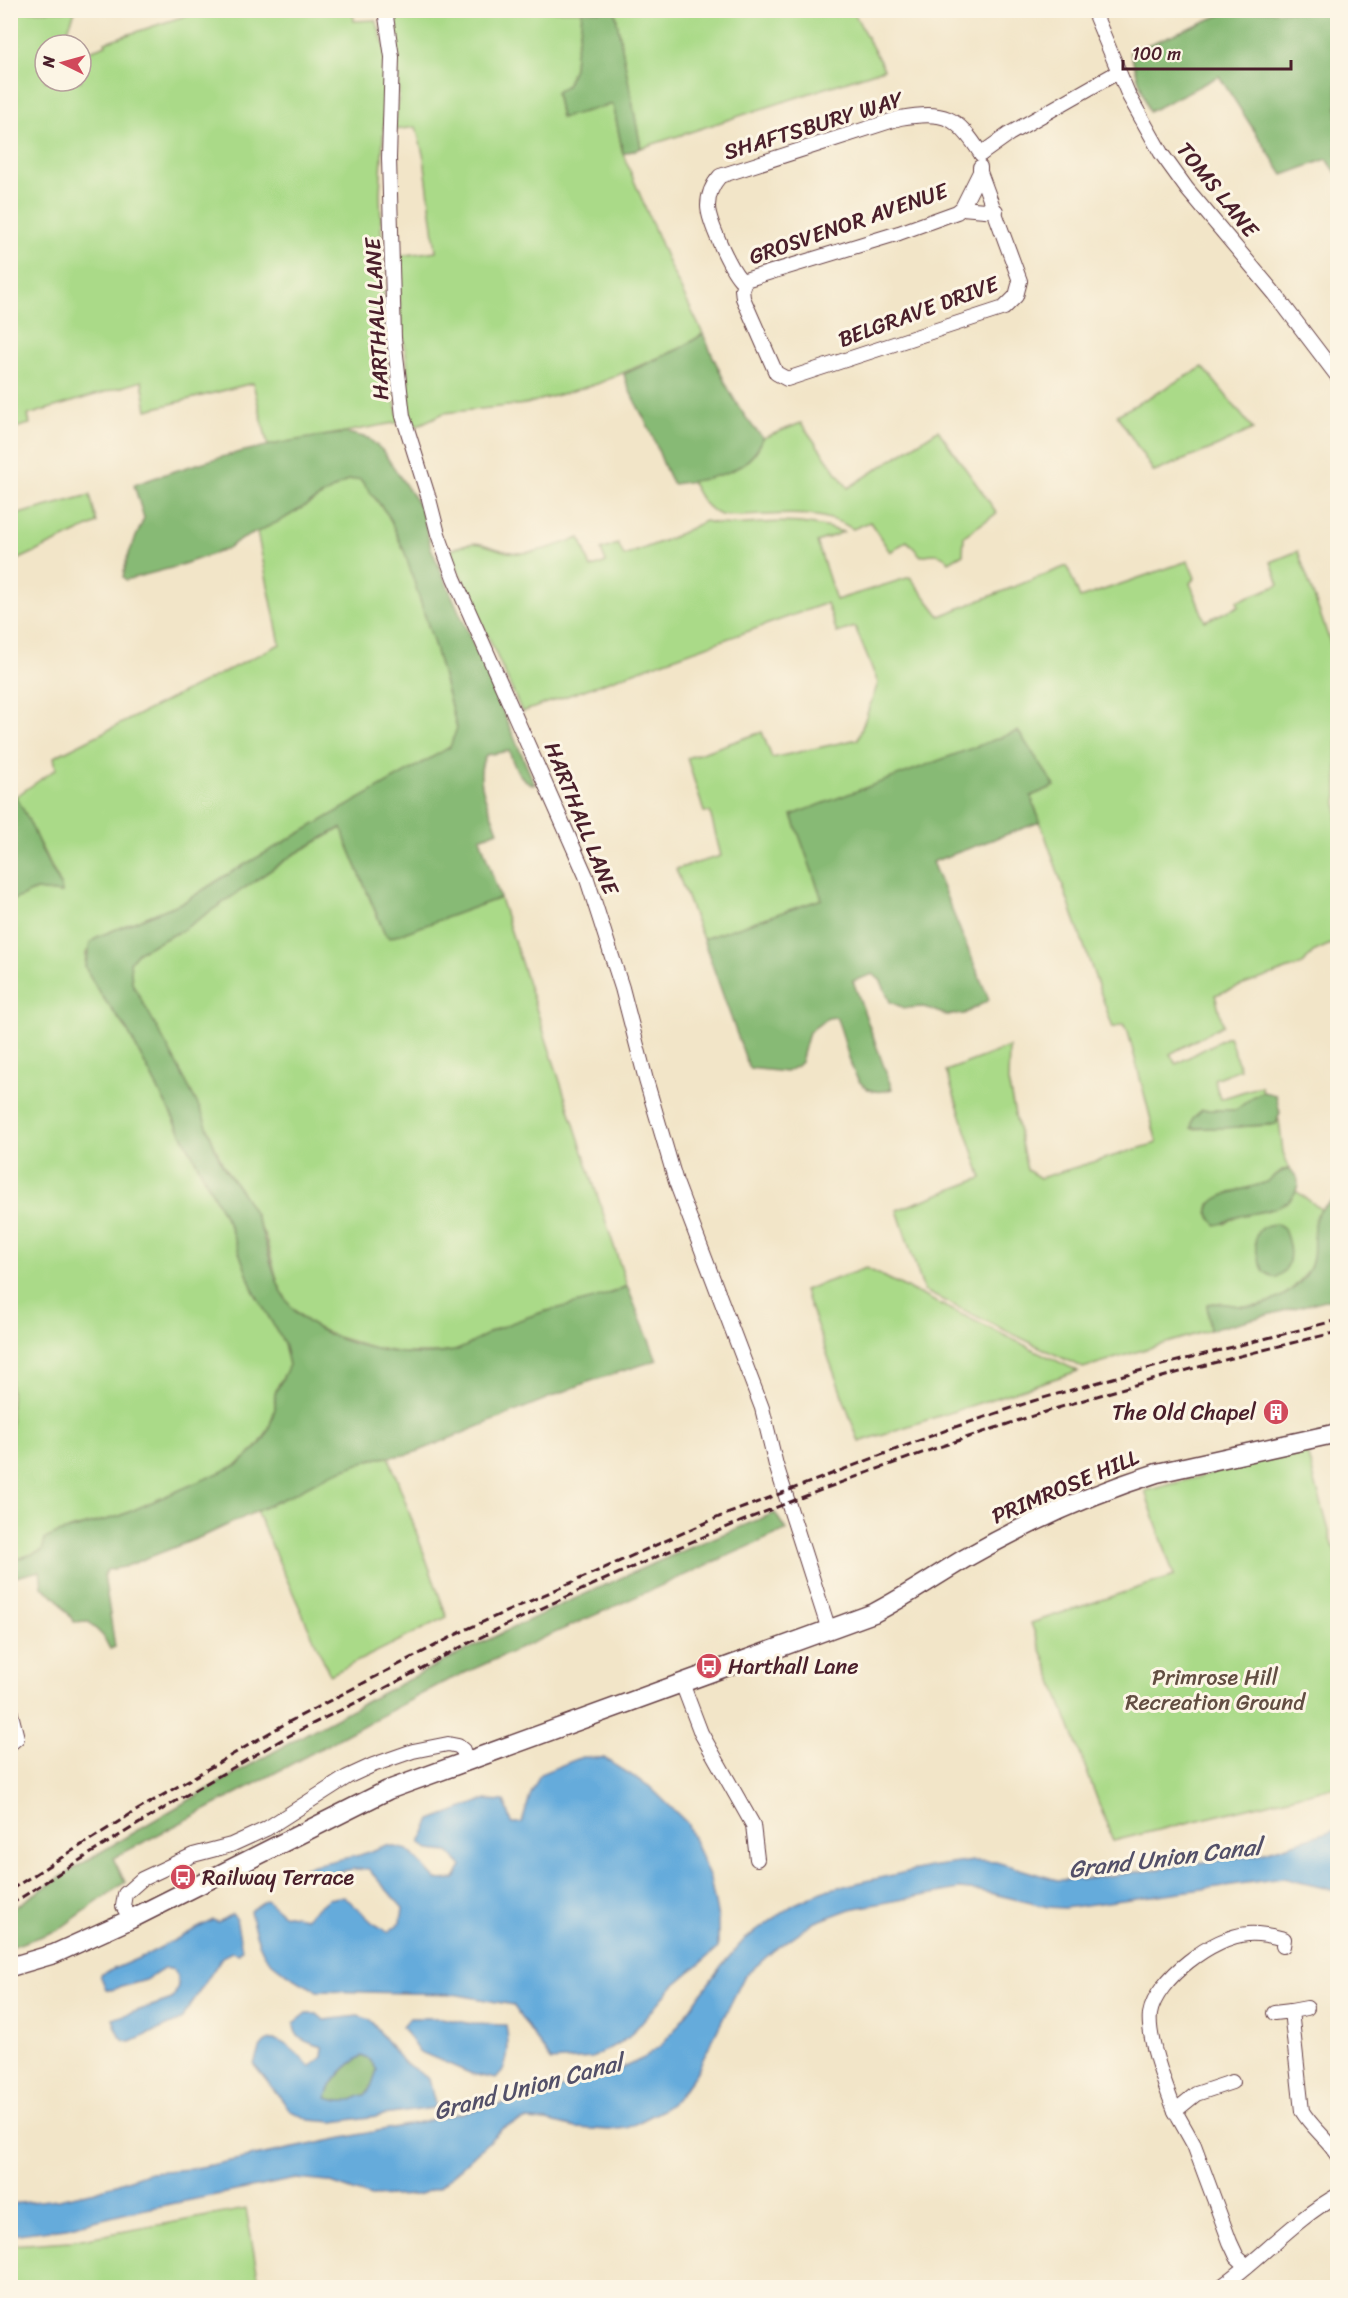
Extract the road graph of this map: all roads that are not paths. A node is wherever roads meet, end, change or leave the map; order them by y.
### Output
1 (385, 10) edge
2 (1093, 10) edge
3 (1118, 72) junction
4 (981, 154) junction
5 (980, 172) junction
6 (962, 208) junction
7 (996, 211) junction
8 (745, 280) junction
9 (1338, 377) edge
10 (1338, 1433) edge
11 (828, 1630) junction
12 (682, 1683) junction
13 (10, 1710) edge
14 (10, 1744) edge
15 (466, 1761) junction
16 (757, 1859) dead end
17 (130, 1918) junction
18 (1285, 1939) dead end
19 (10, 1967) edge
20 (1306, 2008) dead end
21 (1291, 2011) junction
22 (1274, 2013) dead end
23 (1232, 2082) dead end
24 (1175, 2111) junction
25 (1338, 2155) edge
26 (1338, 2195) edge
27 (1247, 2266) junction
28 (1219, 2288) edge

1 - 11 street, HARTHALL LANE
2 - 3 street, TOMS LANE
3 - 4 street
3 - 9 street, TOMS LANE
4 - 5 street, GROSVENOR AVENUE
4 - 8 street, SHAFTSBURY WAY
5 - 6 street, GROSVENOR AVENUE
5 - 7 street, BELGRAVE DRIVE
6 - 7 street
6 - 8 street, GROSVENOR AVENUE
7 - 8 street, BELGRAVE DRIVE
10 - 11 street, PRIMROSE HILL
11 - 12 street
12 - 15 street
12 - 16 street
13 - 14 street
15 - 17 street
15 - 17 street
17 - 19 street
18 - 24 street
20 - 21 street
21 - 22 street
21 - 25 street
23 - 24 street
24 - 27 street
26 - 27 street
27 - 28 street

